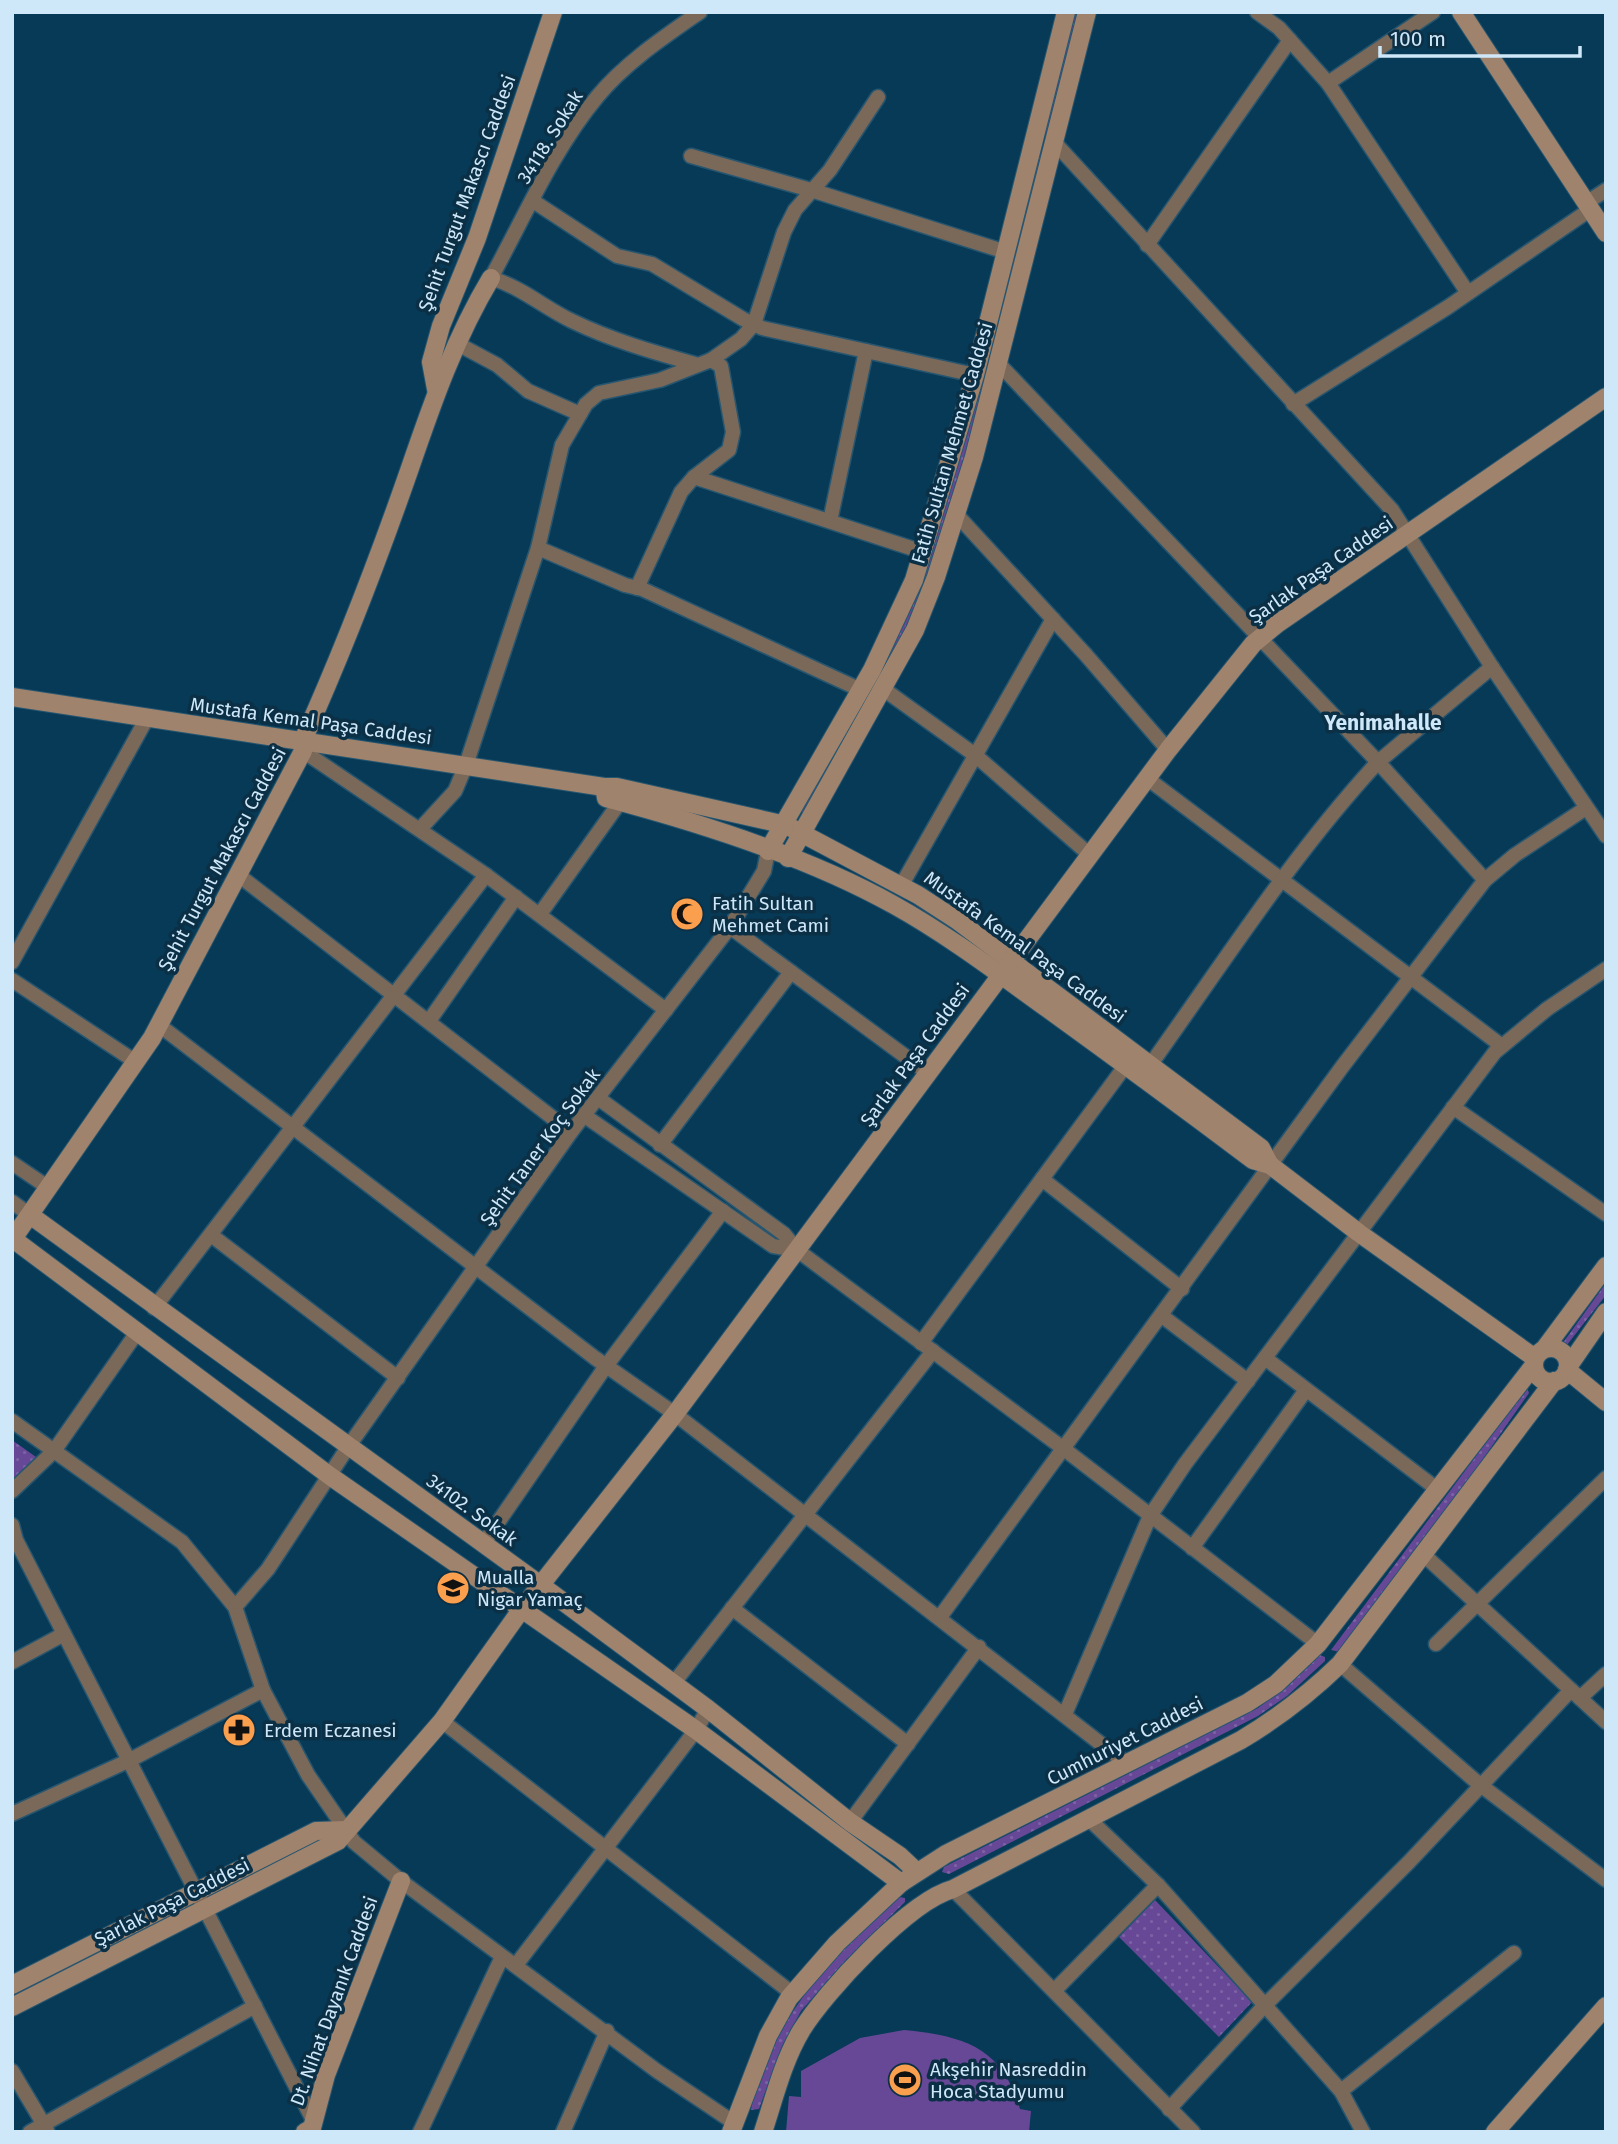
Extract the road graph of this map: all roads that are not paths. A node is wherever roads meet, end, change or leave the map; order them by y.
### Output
1 (553, 12) edge
2 (700, 12) edge
3 (1066, 12) edge
4 (1087, 12) edge
5 (1257, 12) edge
6 (1433, 12) edge
7 (1461, 12) edge
8 (1290, 40) junction
9 (1328, 83) junction
10 (877, 97) dead end
11 (1034, 138) junction
12 (1054, 142) junction
13 (691, 156) dead end
14 (811, 190) junction
15 (1606, 190) edge
16 (533, 201) junction
17 (1588, 206) junction
18 (1606, 233) edge
19 (1147, 245) junction
20 (1006, 252) junction
21 (491, 278) junction
22 (1468, 293) junction
23 (754, 324) junction
24 (456, 343) junction
25 (866, 351) junction
26 (711, 360) junction
27 (999, 364) junction
28 (695, 365) junction
29 (975, 375) junction
30 (436, 389) junction
31 (1606, 397) edge
32 (1293, 404) junction
33 (580, 414) junction
34 (694, 477) junction
35 (956, 514) junction
36 (830, 521) junction
37 (1407, 536) junction
38 (538, 548) junction
39 (923, 552) junction
40 (638, 588) junction
41 (1053, 619) junction
42 (1259, 638) junction
43 (1492, 667) junction
44 (882, 688) junction
45 (861, 690) junction
46 (12, 697) edge
47 (147, 718) junction
48 (303, 745) junction
49 (1168, 750) junction
50 (975, 755) junction
51 (1378, 762) junction
52 (466, 765) junction
53 (1147, 779) junction
54 (604, 788) junction
55 (620, 802) junction
56 (1586, 808) junction
57 (786, 825) junction
58 (420, 829) junction
59 (803, 833) junction
60 (1606, 836) edge
61 (768, 851) junction
62 (1090, 855) junction
63 (788, 858) junction
64 (764, 871) junction
65 (237, 874) junction
66 (486, 875) junction
67 (1283, 880) junction
68 (1485, 880) junction
69 (901, 886) junction
70 (516, 897) junction
71 (540, 914) junction
72 (730, 927) junction
73 (12, 962) edge
74 (1006, 967) junction
75 (1606, 969) edge
76 (791, 972) junction
77 (1412, 976) junction
78 (12, 980) edge
79 (395, 995) junction
80 (666, 1010) junction
81 (429, 1021) junction
82 (159, 1025) junction
83 (1502, 1046) junction
84 (136, 1062) junction
85 (1150, 1064) junction
86 (1126, 1065) junction
87 (928, 1073) junction
88 (598, 1098) junction
89 (1453, 1107) junction
90 (585, 1116) junction
91 (293, 1125) junction
92 (571, 1132) junction
93 (660, 1145) junction
94 (12, 1163) edge
95 (1270, 1164) junction
96 (1042, 1179) junction
97 (49, 1188) junction
98 (12, 1202) edge
99 (723, 1211) junction
100 (1606, 1214) edge
101 (30, 1215) junction
102 (1359, 1233) junction
103 (211, 1236) junction
104 (13, 1240) edge
105 (797, 1250) junction
106 (477, 1266) junction
107 (1606, 1266) edge
108 (1182, 1289) junction
109 (154, 1308) junction
110 (1606, 1312) edge
111 (1162, 1316) junction
112 (138, 1331) junction
113 (927, 1347) junction
114 (1538, 1357) junction
115 (1265, 1358) junction
116 (606, 1366) junction
117 (1563, 1373) junction
118 (398, 1378) junction
119 (1248, 1381) junction
120 (1306, 1390) junction
121 (1606, 1402) edge
122 (675, 1414) junction
123 (12, 1421) edge
124 (348, 1447) junction
125 (1064, 1449) junction
126 (54, 1451) junction
127 (330, 1476) junction
128 (1606, 1478) edge
129 (1437, 1489) junction
130 (12, 1491) edge
131 (805, 1514) junction
132 (1150, 1516) junction
133 (12, 1525) edge
134 (483, 1544) junction
135 (1192, 1548) junction
136 (1424, 1555) junction
137 (542, 1586) junction
138 (1476, 1603) junction
139 (235, 1606) junction
140 (732, 1608) junction
141 (521, 1610) junction
142 (940, 1617) junction
143 (64, 1633) junction
144 (1318, 1644) junction
145 (1436, 1644) dead end
146 (978, 1647) junction
147 (12, 1662) edge
148 (1340, 1664) junction
149 (1606, 1674) edge
150 (673, 1684) junction
151 (263, 1690) junction
152 (1576, 1694) junction
153 (708, 1709) junction
154 (1065, 1714) junction
155 (442, 1721) junction
156 (1606, 1722) edge
157 (696, 1730) junction
158 (908, 1744) junction
159 (130, 1760) junction
160 (1127, 1765) junction
161 (1479, 1784) junction
162 (12, 1814) edge
163 (1089, 1819) junction
164 (850, 1822) junction
165 (346, 1830) junction
166 (604, 1848) junction
167 (909, 1877) junction
168 (1606, 1880) edge
169 (401, 1881) junction
170 (1158, 1885) junction
171 (953, 1889) junction
172 (196, 1890) junction
173 (935, 1897) junction
174 (205, 1908) junction
175 (1514, 1953) dead end
176 (502, 1957) junction
177 (516, 1965) junction
178 (12, 1985) edge
179 (1055, 1990) junction
180 (793, 1994) junction
181 (1265, 2005) junction
182 (255, 2006) junction
183 (1606, 2006) edge
184 (12, 2007) edge
185 (607, 2031) junction
186 (12, 2071) edge
187 (1341, 2091) junction
188 (1169, 2109) junction
189 (312, 2127) edge
190 (732, 2127) edge
191 (46, 2128) edge
192 (764, 2131) edge
193 (30, 2132) edge
194 (420, 2132) edge
195 (563, 2132) edge
196 (1193, 2132) edge
197 (1363, 2132) edge
198 (1495, 2132) edge

1 - 30 street, Şehit Turgut Makascı Caddesi
2 - 16 street, 34118. Sokak
3 - 11 street, Fatih Sultan Mehmet Caddesi
4 - 12 street, Fatih Sultan Mehmet Caddesi
5 - 8 street
6 - 9 street
7 - 17 street
8 - 9 street
8 - 19 street
9 - 22 street
10 - 14 street
11 - 12 street
11 - 20 street, Fatih Sultan Mehmet Caddesi
12 - 19 street
12 - 27 street, Fatih Sultan Mehmet Caddesi
13 - 14 street
14 - 20 street
14 - 23 street
15 - 17 street
16 - 21 street, 34118. Sokak
16 - 23 street
17 - 18 street
17 - 22 street
19 - 32 street
20 - 29 street, Fatih Sultan Mehmet Caddesi
21 - 24 street, Şehit Turgut Makascı Caddesi
21 - 28 street
22 - 32 street
23 - 25 street
23 - 26 street
24 - 30 street, Şehit Turgut Makascı Caddesi
24 - 33 street
25 - 29 street
25 - 36 street
26 - 28 street
26 - 34 street
27 - 35 street, Fatih Sultan Mehmet Caddesi
27 - 42 street
28 - 33 street
29 - 39 street, Fatih Sultan Mehmet Caddesi
30 - 48 street, Şehit Turgut Makascı Caddesi
31 - 37 street, Şarlak Paşa Caddesi
32 - 37 street
33 - 38 street
34 - 36 street
34 - 40 street
35 - 41 street
35 - 44 street, Fatih Sultan Mehmet Caddesi
36 - 39 street
37 - 42 street, Şarlak Paşa Caddesi
37 - 43 street
38 - 40 street
38 - 52 street
39 - 45 street, Fatih Sultan Mehmet Caddesi
40 - 45 street
41 - 49 street
41 - 50 street
42 - 49 street, Şarlak Paşa Caddesi
42 - 51 street
43 - 51 street
43 - 56 street
44 - 50 street
44 - 59 street, Fatih Sultan Mehmet Caddesi
45 - 57 street, Fatih Sultan Mehmet Caddesi
46 - 47 street, Mustafa Kemal Paşa Caddesi
47 - 48 street, Mustafa Kemal Paşa Caddesi
47 - 73 street
48 - 52 street, Mustafa Kemal Paşa Caddesi
48 - 58 street
48 - 65 street, Şehit Turgut Makascı Caddesi
49 - 53 street, Şarlak Paşa Caddesi
50 - 62 street
50 - 69 street
51 - 67 street
51 - 68 street
52 - 54 street, Mustafa Kemal Paşa Caddesi
52 - 58 street
53 - 62 street, Şarlak Paşa Caddesi
53 - 67 street
54 - 55 street, Mustafa Kemal Paşa Caddesi
54 - 57 street, Mustafa Kemal Paşa Caddesi
55 - 61 street, Mustafa Kemal Paşa Caddesi
55 - 71 street
56 - 60 street
56 - 68 street
57 - 59 street, Mustafa Kemal Paşa Caddesi
57 - 61 street, Fatih Sultan Mehmet Caddesi
58 - 66 street
59 - 63 street, Fatih Sultan Mehmet Caddesi
59 - 69 street, Mustafa Kemal Paşa Caddesi
61 - 63 street, Mustafa Kemal Paşa Caddesi
61 - 64 street, Şehit Taner Koç Sokak
62 - 74 street, Şarlak Paşa Caddesi
63 - 64 street
63 - 74 street, Mustafa Kemal Paşa Caddesi
64 - 72 street, Şehit Taner Koç Sokak
65 - 79 street
65 - 82 street, Şehit Turgut Makascı Caddesi
66 - 70 street
66 - 79 street
67 - 77 street
67 - 85 street
68 - 77 street
69 - 74 street, Mustafa Kemal Paşa Caddesi
70 - 71 street
70 - 81 street
71 - 80 street
72 - 76 street
72 - 80 street, Şehit Taner Koç Sokak
74 - 85 street, Mustafa Kemal Paşa Caddesi
74 - 86 street, Mustafa Kemal Paşa Caddesi
74 - 87 street, Şarlak Paşa Caddesi
75 - 83 street
76 - 87 street
76 - 93 street
77 - 83 street
77 - 95 street
78 - 84 street
79 - 81 street
79 - 91 street
80 - 88 street, Şehit Taner Koç Sokak
81 - 92 street
82 - 84 street, Şehit Turgut Makascı Caddesi
82 - 91 street
83 - 89 street
84 - 97 street, Şehit Turgut Makascı Caddesi
85 - 95 street, Mustafa Kemal Paşa Caddesi
86 - 95 street, Mustafa Kemal Paşa Caddesi
86 - 96 street
87 - 105 street, Şarlak Paşa Caddesi
88 - 90 street, Şehit Taner Koç Sokak
88 - 93 street
89 - 100 street
89 - 102 street
90 - 92 street, Şehit Taner Koç Sokak
90 - 99 street
91 - 103 street
91 - 106 street
92 - 106 street, Şehit Taner Koç Sokak
93 - 105 street
94 - 97 street
95 - 102 street, Mustafa Kemal Paşa Caddesi
95 - 108 street
96 - 108 street
96 - 113 street
97 - 101 street, Şehit Turgut Makascı Caddesi
98 - 101 street
99 - 105 street
99 - 116 street
101 - 104 street, Şehit Turgut Makascı Caddesi
101 - 109 street, 34102. Sokak
102 - 114 street, Mustafa Kemal Paşa Caddesi
102 - 115 street
103 - 109 street
103 - 118 street
104 - 112 street
105 - 113 street
105 - 122 street, Şarlak Paşa Caddesi
106 - 116 street
106 - 118 street, Şehit Taner Koç Sokak
107 - 114 street, Cumhuriyet Caddesi
108 - 111 street
109 - 124 street, 34102. Sokak
110 - 117 street
111 - 119 street
111 - 125 street
112 - 126 street
112 - 127 street
113 - 125 street
113 - 131 street
114 - 117 street
114 - 117 street
114 - 129 street, Cumhuriyet Caddesi
115 - 119 street
115 - 120 street
116 - 122 street
116 - 134 street
117 - 121 street
117 - 136 street
118 - 124 street, Şehit Taner Koç Sokak
119 - 132 street
120 - 129 street
120 - 135 street
122 - 131 street
122 - 137 street, Şarlak Paşa Caddesi
123 - 126 street
124 - 127 street, Şehit Taner Koç Sokak
124 - 134 street, 34102. Sokak
125 - 132 street
125 - 142 street
126 - 130 street
126 - 139 street
127 - 139 street, Şehit Taner Koç Sokak
127 - 141 street
128 - 138 street
129 - 144 street, Cumhuriyet Caddesi
131 - 140 street
131 - 142 street
132 - 135 street
132 - 154 street
133 - 143 street
134 - 137 street, 34102. Sokak
135 - 144 street
136 - 138 street
136 - 148 street
137 - 141 street, Şarlak Paşa Caddesi
137 - 150 street, 34102. Sokak
138 - 145 street
138 - 152 street
139 - 151 street
140 - 150 street
140 - 158 street
141 - 155 street, Şarlak Paşa Caddesi
141 - 157 street
142 - 146 street
143 - 147 street
143 - 159 street
144 - 148 street
144 - 160 street, Cumhuriyet Caddesi
146 - 154 street
146 - 158 street
148 - 161 street
148 - 163 street
149 - 152 street
150 - 153 street, 34102. Sokak
151 - 159 street
151 - 165 street
152 - 156 street
152 - 161 street
153 - 157 street
153 - 164 street, 34102. Sokak
154 - 160 street
155 - 165 street, Şarlak Paşa Caddesi
155 - 166 street
157 - 166 street
157 - 167 street
158 - 164 street
159 - 162 street
159 - 172 street
160 - 167 street, Cumhuriyet Caddesi
161 - 168 street
161 - 181 street
163 - 170 street
163 - 171 street
164 - 167 street, 34102. Sokak
165 - 169 street
165 - 172 street, Şarlak Paşa Caddesi
165 - 174 street, Şarlak Paşa Caddesi
166 - 177 street
166 - 180 street
167 - 173 street
167 - 180 street, Cumhuriyet Caddesi
169 - 176 street
169 - 189 street, Dt. Nihat Dayanık Caddesi
170 - 179 street
170 - 181 street
171 - 173 street
171 - 179 street
172 - 174 street
172 - 178 street, Şarlak Paşa Caddesi
173 - 192 street
174 - 182 street
174 - 184 street, Şarlak Paşa Caddesi
175 - 187 street
176 - 177 street
176 - 194 street
177 - 185 street
179 - 188 street
180 - 190 street, Cumhuriyet Caddesi
181 - 187 street
181 - 188 street
182 - 189 street
182 - 191 street
183 - 198 street
185 - 190 street
185 - 195 street
186 - 191 street
187 - 197 street
188 - 196 street
190 - 192 street
191 - 193 street

